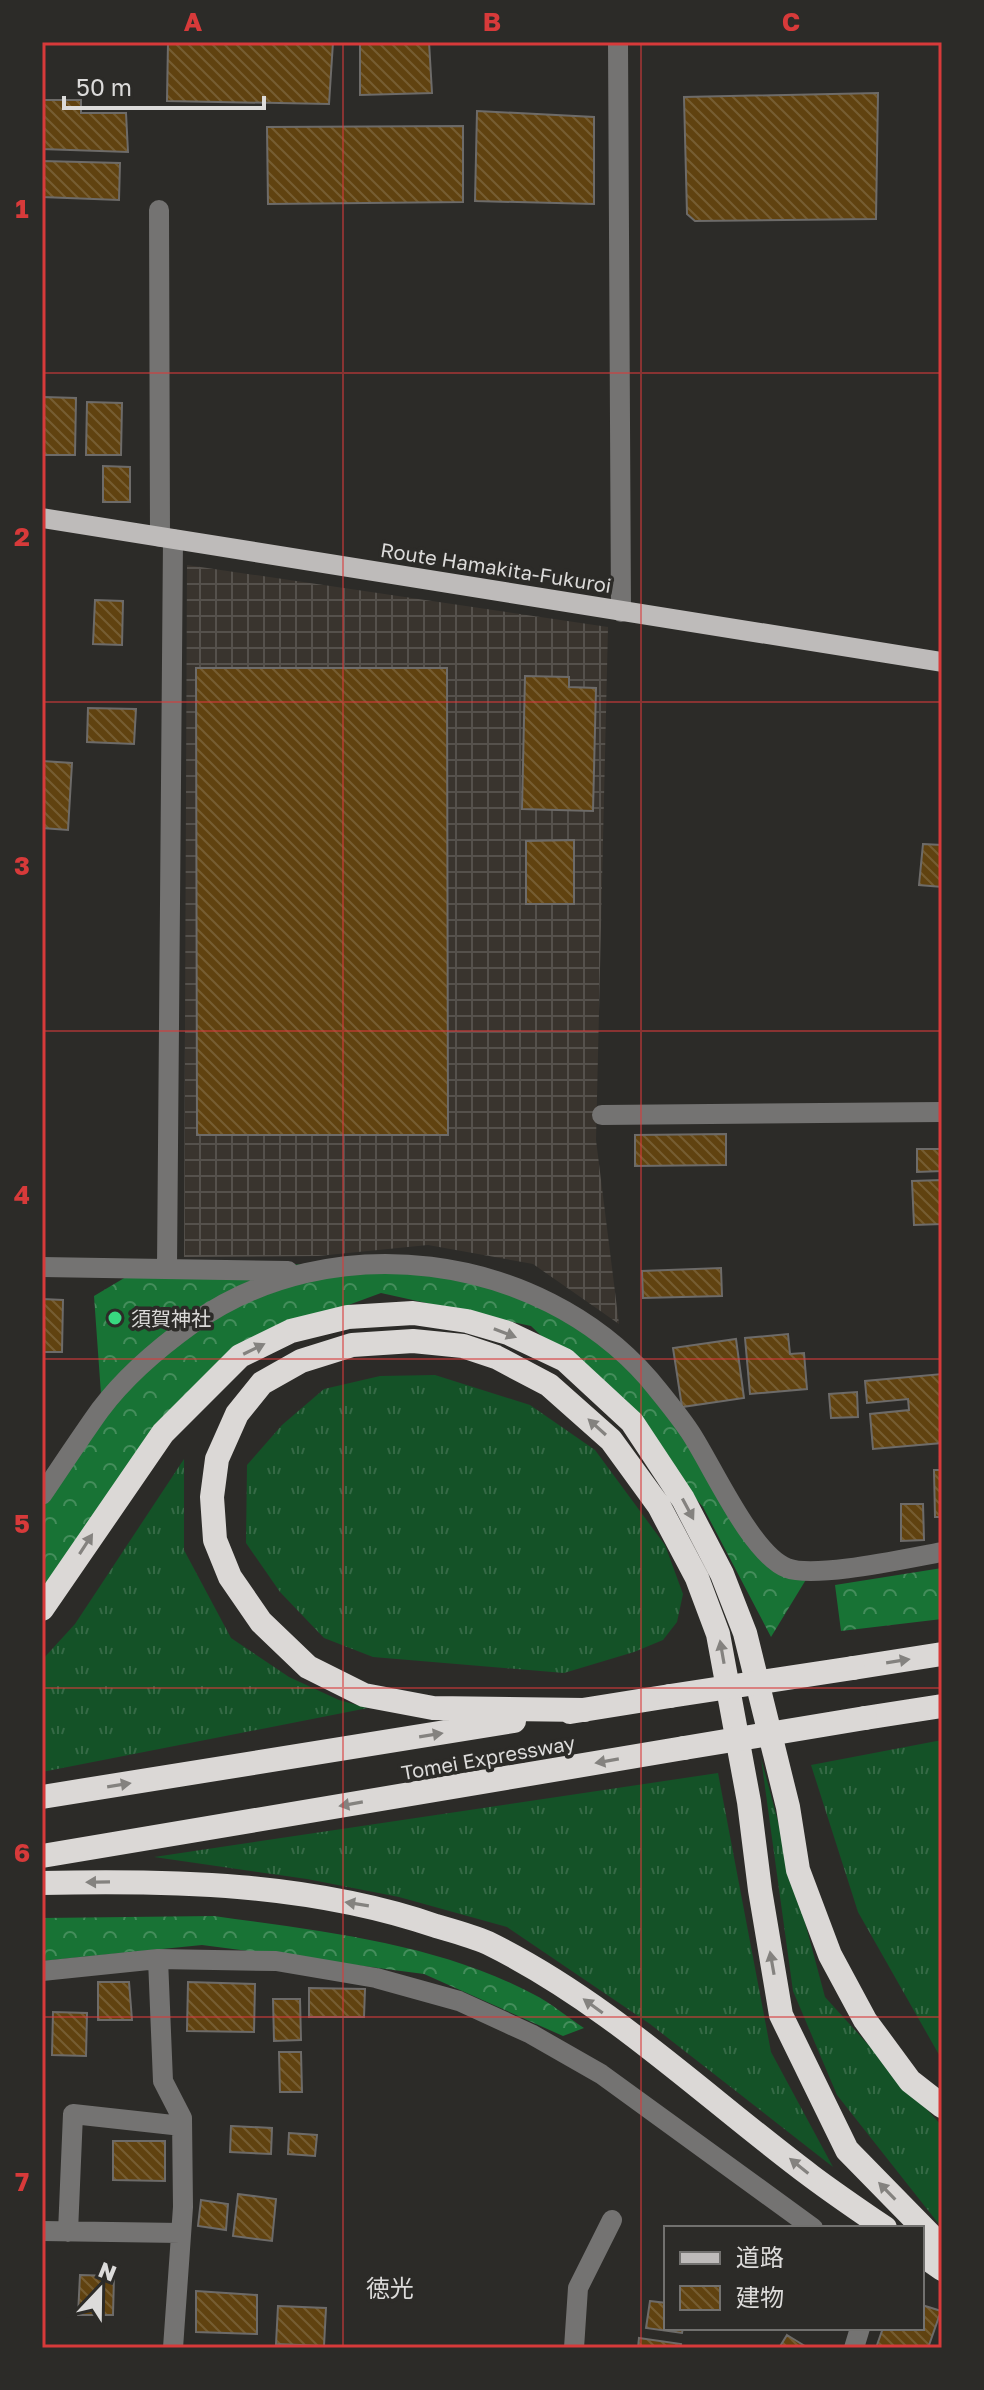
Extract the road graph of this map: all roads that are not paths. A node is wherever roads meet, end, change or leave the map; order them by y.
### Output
1 (618, 42) edge
2 (159, 210) dead end
3 (42, 518) edge
4 (166, 538) junction
5 (621, 612) junction
6 (942, 662) edge
7 (942, 1112) edge
8 (602, 1115) dead end
9 (42, 1267) edge
10 (167, 1268) junction
11 (312, 1273) junction
12 (42, 1495) edge
13 (942, 1552) edge
14 (42, 1609) edge
15 (942, 1654) edge
16 (942, 1706) edge
17 (585, 1710) junction
18 (42, 1797) edge
19 (42, 1856) edge
20 (42, 1883) edge
21 (158, 1959) junction
22 (42, 1971) edge
23 (942, 2106) edge
24 (182, 2126) junction
25 (612, 2220) dead end
26 (810, 2226) edge
27 (882, 2226) edge
28 (921, 2226) edge
29 (924, 2229) edge
30 (42, 2231) edge
31 (68, 2232) junction
32 (181, 2233) junction
33 (942, 2247) edge
34 (924, 2256) edge
35 (942, 2269) edge
36 (173, 2348) edge
37 (574, 2348) edge

1 - 5 street
2 - 4 street
3 - 4 main road, Route Hamakita-Fukuroi
4 - 5 main road, Route Hamakita-Fukuroi
4 - 10 street
5 - 6 main road, Route Hamakita-Fukuroi
7 - 8 street
9 - 10 street
10 - 11 street
11 - 12 street
11 - 13 street
14 -> 23 highway
17 -> 15 highway, Tomei Expressway, bridge
16 -> 19 highway, Tomei Expressway, bridge
18 -> 17 highway, Tomei Expressway
28 -> 17 highway
27 -> 20 highway
21 - 22 street
21 - 24 street
21 - 26 street
24 - 31 street
24 - 32 street
25 - 37 street
33 -> 29 highway
30 - 31 street
31 - 32 street
32 - 36 street
34 - 35 highway

